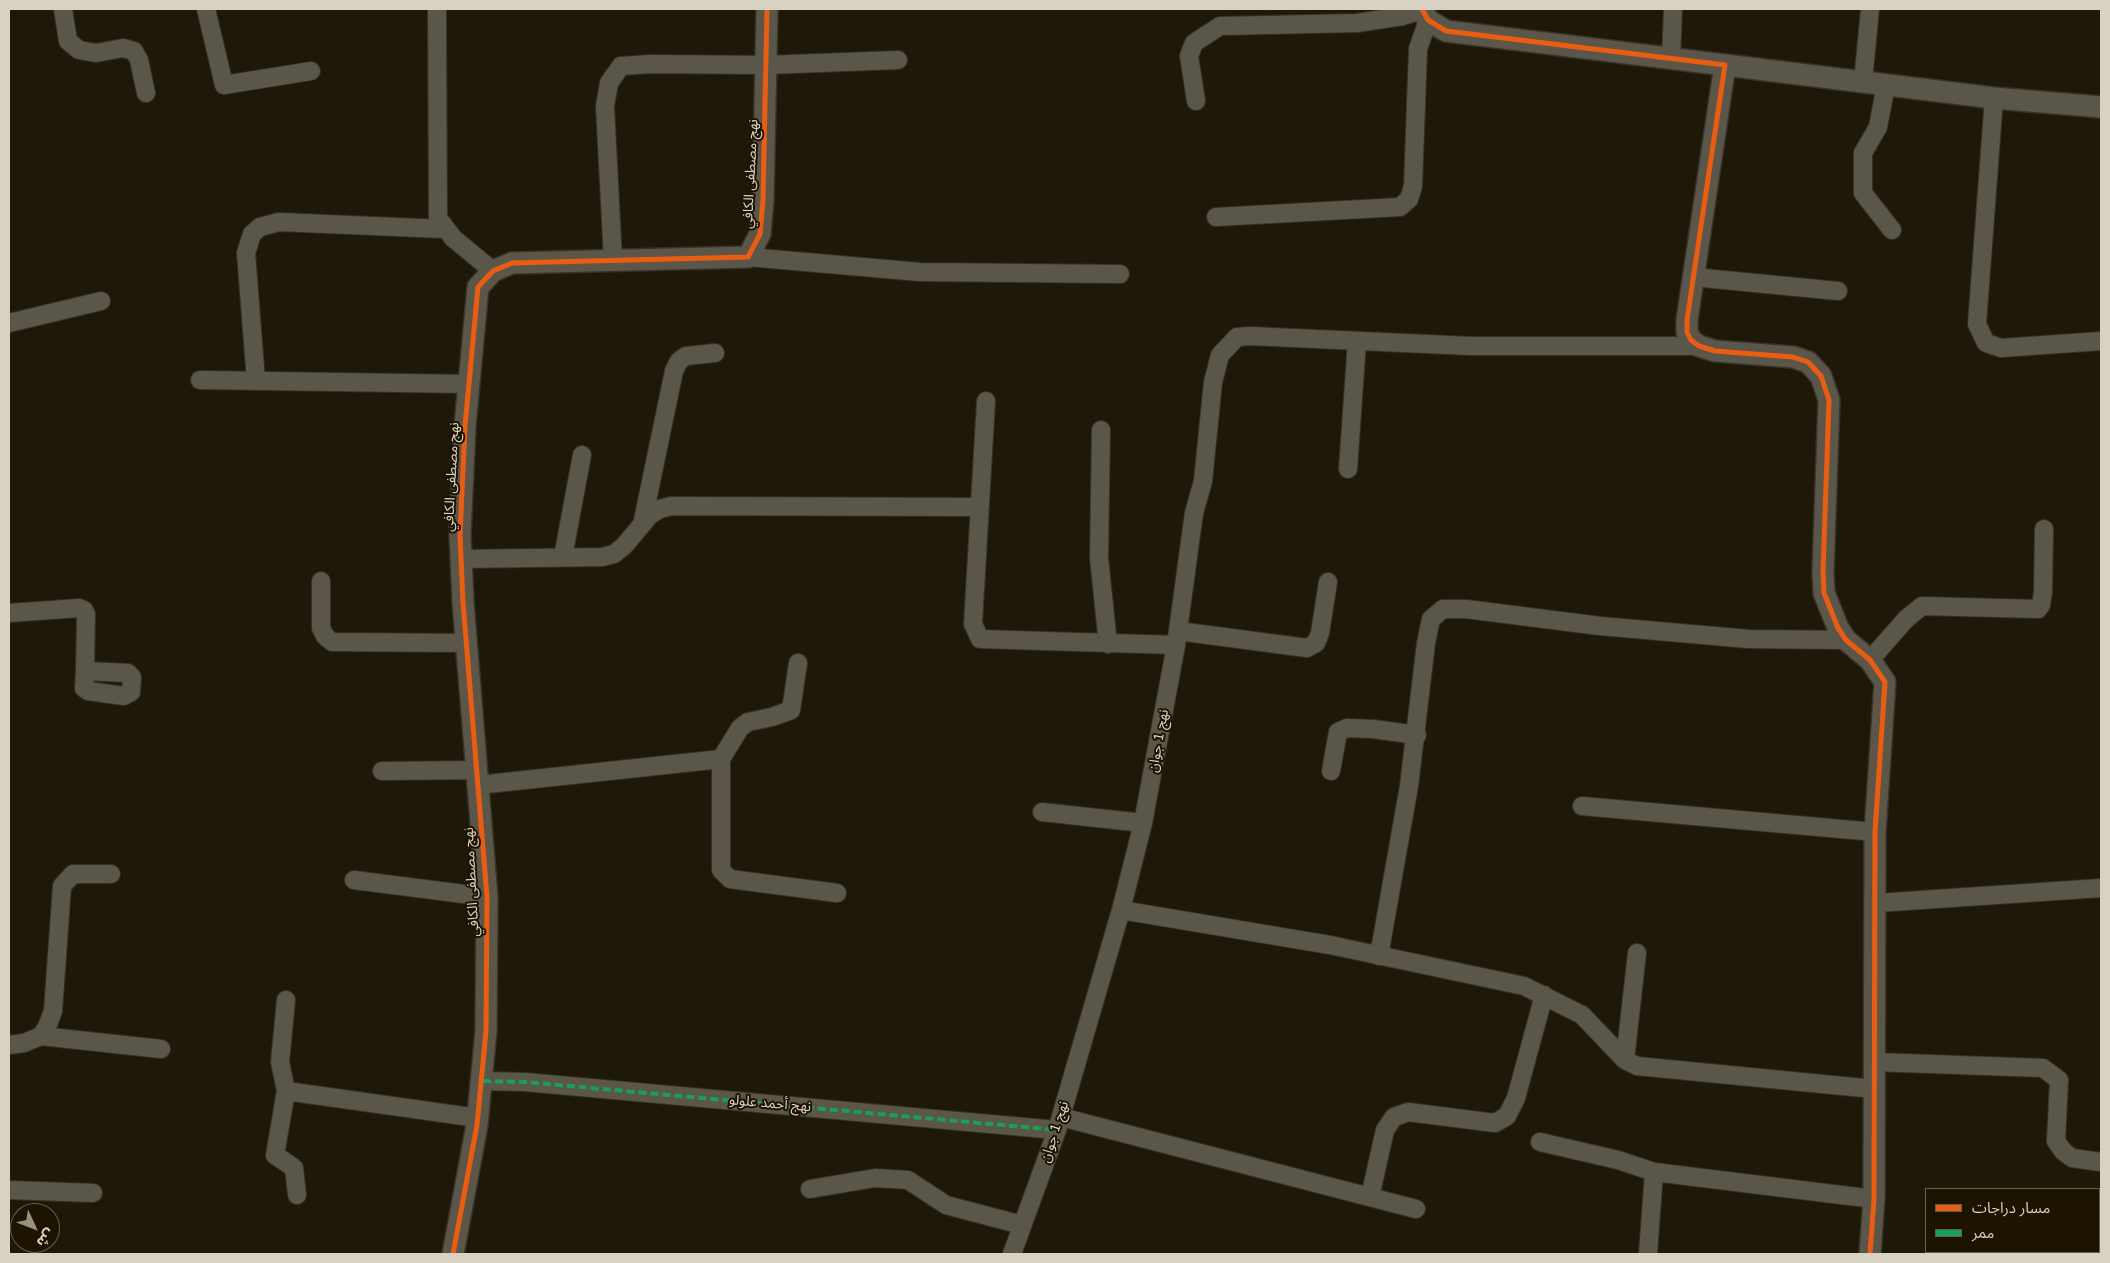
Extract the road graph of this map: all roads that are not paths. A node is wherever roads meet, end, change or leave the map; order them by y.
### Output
1 (63, 9) edge
2 (206, 9) edge
3 (437, 9) edge
4 (767, 9) edge
5 (1673, 9) edge
6 (1870, 9) edge
7 (1424, 13) edge
8 (1671, 58) junction
9 (898, 60) dead end
10 (766, 65) junction
11 (1725, 65) junction
12 (311, 71) dead end
13 (1863, 82) junction
14 (1886, 84) junction
15 (146, 92) dead end
16 (1994, 98) junction
17 (1196, 101) dead end
18 (2101, 107) edge
19 (1216, 217) dead end
20 (444, 229) junction
21 (1892, 230) dead end
22 (748, 257) junction
23 (613, 260) junction
24 (493, 271) junction
25 (1120, 274) dead end
26 (1693, 277) junction
27 (1838, 291) dead end
28 (101, 302) dead end
29 (9, 323) edge
30 (1357, 341) junction
31 (2101, 341) edge
32 (1699, 346) junction
33 (715, 353) dead end
34 (200, 380) dead end
35 (256, 381) junction
36 (469, 384) junction
37 (986, 402) dead end
38 (1101, 430) dead end
39 (582, 455) dead end
40 (1348, 469) dead end
41 (980, 507) junction
42 (642, 525) junction
43 (2044, 529) dead end
44 (563, 557) junction
45 (461, 559) junction
46 (321, 581) dead end
47 (1328, 582) dead end
48 (9, 613) edge
49 (1177, 638) junction
50 (1846, 640) junction
51 (466, 643) junction
52 (1108, 644) junction
53 (1870, 660) junction
54 (798, 663) dead end
55 (85, 671) dead end
56 (1417, 735) junction
57 (721, 759) junction
58 (1331, 771) dead end
59 (382, 772) dead end
60 (477, 777) junction
61 (1582, 806) dead end
62 (1042, 812) dead end
63 (1143, 823) junction
64 (1875, 832) junction
65 (111, 874) dead end
66 (354, 880) dead end
67 (2101, 888) edge
68 (837, 893) dead end
69 (486, 897) junction
70 (1876, 903) junction
71 (1121, 910) junction
72 (1637, 953) dead end
73 (1379, 956) junction
74 (1544, 995) junction
75 (286, 1000) dead end
76 (41, 1036) junction
77 (9, 1045) edge
78 (161, 1049) dead end
79 (1625, 1060) junction
80 (1874, 1062) junction
81 (483, 1082) junction
82 (1874, 1090) junction
83 (286, 1091) junction
84 (478, 1118) junction
85 (1059, 1123) junction
86 (1540, 1142) dead end
87 (2101, 1162) edge
88 (1654, 1172) junction
89 (810, 1189) dead end
90 (9, 1190) edge
91 (93, 1193) dead end
92 (297, 1195) dead end
93 (1370, 1197) junction
94 (1874, 1199) junction
95 (1416, 1209) dead end
96 (1022, 1224) junction
97 (453, 1254) edge
98 (1012, 1254) edge
99 (1648, 1254) edge
100 (1870, 1254) edge

1 - 15 street
2 - 12 street
3 - 20 street
4 - 10 street, نهج مصطفى الكافي
5 - 8 street
6 - 13 street
7 - 8 street
7 - 17 street
7 - 19 street
8 - 11 street
9 - 10 street
10 - 22 street, نهج مصطفى الكافي
10 - 23 street
11 - 13 street
11 - 26 street
13 - 14 street
14 - 16 street
14 - 21 street
16 - 18 street
16 - 31 street
20 - 24 street
20 - 35 street
22 - 23 street
22 - 25 street
23 - 24 street
24 - 36 street, نهج مصطفى الكافي
26 - 27 street
26 - 32 street
28 - 29 street
30 - 32 street, نهج 1 جوان
30 - 40 street
30 - 49 street, نهج 1 جوان
32 - 50 street
33 - 42 street
34 - 35 street
35 - 36 street
36 - 45 street, نهج مصطفى الكافي
37 - 41 street
38 - 52 street
39 - 44 street
41 - 42 street
41 - 52 street
42 - 44 street
43 - 53 street
44 - 45 street
45 - 51 street, نهج مصطفى الكافي
46 - 51 street
47 - 49 street
48 - 55 street
49 - 52 street
49 - 63 street, نهج 1 جوان
50 - 53 street
50 - 56 street
51 - 60 street, نهج مصطفى الكافي
53 - 64 street
54 - 57 street
56 - 58 street
56 - 73 street
57 - 60 street
57 - 68 street
59 - 60 street
60 - 69 street, نهج مصطفى الكافي
61 - 64 street
62 - 63 street
63 - 71 street, نهج 1 جوان
64 - 70 street
65 - 76 street
66 - 69 street
67 - 70 street
69 - 81 street, نهج مصطفى الكافي
70 - 80 street
71 - 73 street
71 - 85 street, نهج 1 جوان
72 - 79 street
73 - 74 street
74 - 79 street
74 - 93 street
75 - 83 street
76 - 77 street
76 - 78 street
79 - 82 street
80 - 82 street
80 - 87 street
81 - 84 street, نهج مصطفى الكافي
81 - 85 street, نهج أحمد علولو
82 - 94 street
83 - 84 street
83 - 92 street
84 - 97 street, نهج مصطفى الكافي
85 - 93 street, نهج أحمد علولو
85 - 96 street, نهج 1 جوان
86 - 88 street
88 - 94 street
88 - 99 street
89 - 96 street
90 - 91 street
93 - 95 street, نهج أحمد علولو
94 - 100 street
96 - 98 street, نهج 1 جوان

